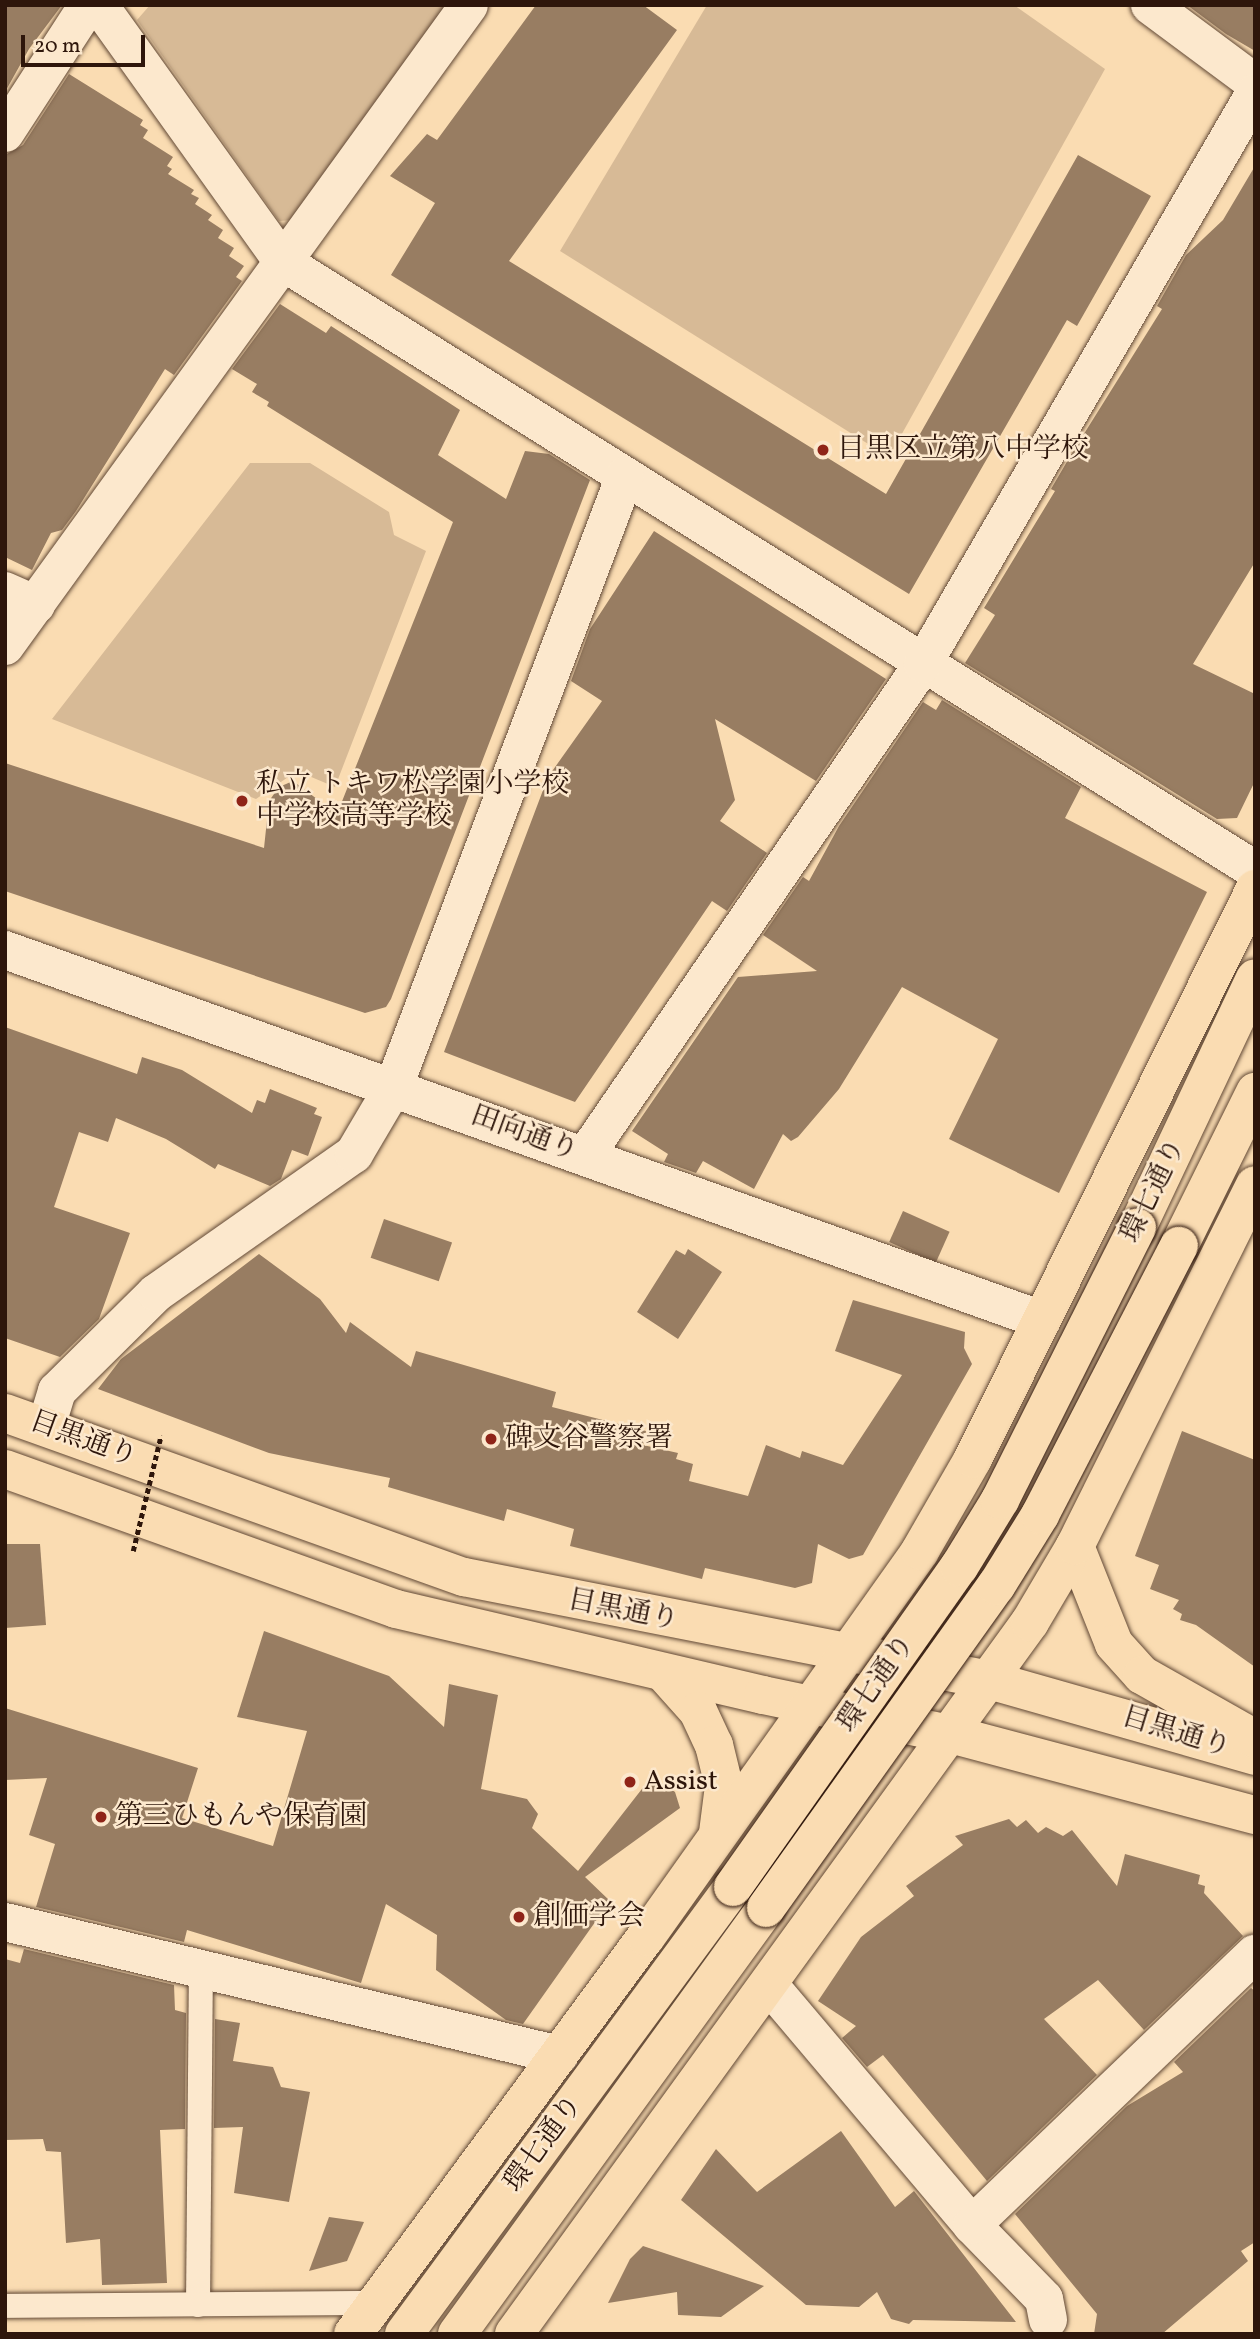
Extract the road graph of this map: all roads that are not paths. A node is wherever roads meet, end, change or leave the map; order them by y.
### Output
1 (88, 5) edge
2 (99, 5) edge
3 (469, 5) edge
4 (1150, 5) edge
5 (1255, 83) edge
6 (1255, 93) edge
7 (5, 133) edge
8 (283, 262) junction
9 (625, 477) junction
10 (20, 598) edge
11 (5, 646) edge
12 (923, 664) junction
13 (1255, 870) edge
14 (1255, 889) edge
15 (5, 950) edge
16 (1255, 978) edge
17 (394, 1086) junction
18 (1255, 1092) edge
19 (585, 1156) junction
20 (1255, 1185) edge
21 (1042, 1320) junction
22 (5, 1413) edge
23 (46, 1427) junction
24 (5, 1469) edge
25 (1075, 1546) junction
26 (848, 1655) junction
27 (664, 1673) junction
28 (989, 1680) junction
29 (812, 1706) junction
30 (950, 1734) junction
31 (1252, 1735) edge
32 (1255, 1815) edge
33 (718, 1833) junction
34 (5, 1922) edge
35 (1255, 1954) edge
36 (201, 1969) junction
37 (770, 1986) junction
38 (559, 2055) junction
39 (972, 2225) junction
40 (376, 2303) junction
41 (198, 2305) junction
42 (5, 2306) edge
43 (1048, 2320) dead end
44 (353, 2334) edge
45 (404, 2334) edge
46 (457, 2334) edge
47 (514, 2334) edge

1 - 7 street
2 - 8 street
3 - 8 street
4 - 5 street
6 - 12 street
8 - 9 street
8 - 10 street
9 - 12 street
9 - 17 street
10 - 11 street
12 - 13 street
12 - 19 street
14 - 21 main road
15 - 17 street, 田向通り
16 - 45 main road, 環七通り, bridge
17 - 19 street, 田向通り
17 - 23 street
18 - 46 main road, 環七通り, bridge
19 - 21 street, 田向通り
20 - 25 main road
21 - 26 main road
22 - 23 main road, 目黒通り
23 - 26 main road, 目黒通り
24 - 27 main road, 目黒通り
25 - 28 main road
25 - 31 main road
26 - 28 main road, 目黒通り
26 - 29 main road
27 - 29 main road, 目黒通り
27 - 33 main road
28 - 30 main road
28 - 31 main road, 目黒通り
29 - 30 main road, 目黒通り
29 - 33 main road
30 - 32 main road, 目黒通り
30 - 37 main road
33 - 38 main road
34 - 36 street
35 - 39 street
36 - 38 street
36 - 41 lane
37 - 39 street
37 - 47 main road
38 - 40 main road
39 - 43 street
40 - 41 lane
40 - 44 main road
41 - 42 lane

